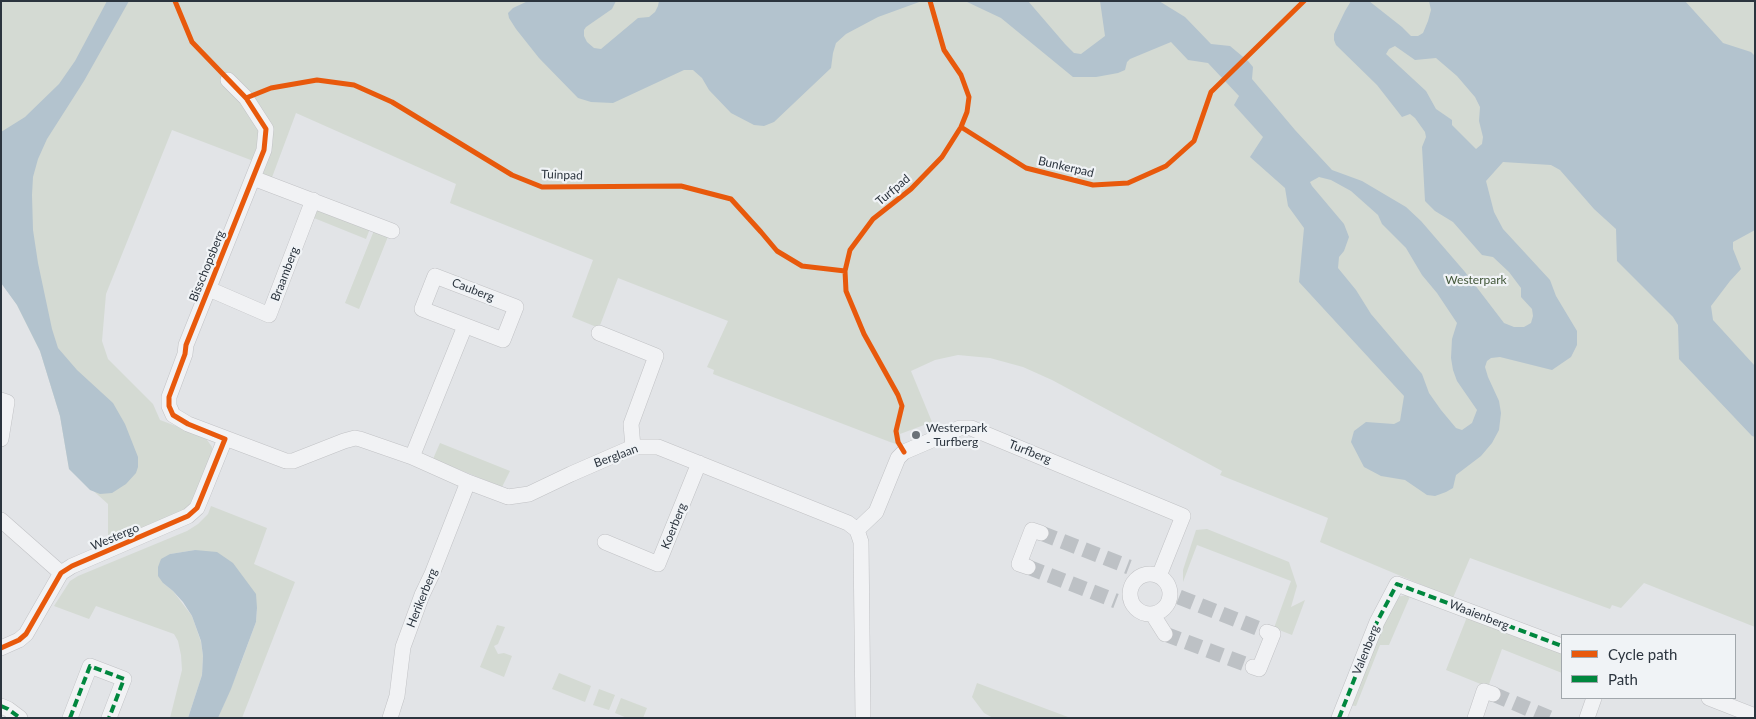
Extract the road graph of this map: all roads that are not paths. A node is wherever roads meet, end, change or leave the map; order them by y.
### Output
1 (228, 80) dead end
2 (253, 178) junction
3 (313, 200) junction
4 (392, 231) dead end
5 (209, 289) junction
6 (465, 326) junction
7 (599, 333) dead end
8 (1, 400) edge
9 (1, 439) edge
10 (225, 439) junction
11 (633, 447) junction
12 (412, 457) junction
13 (699, 463) junction
14 (468, 482) junction
15 (1, 520) edge
16 (857, 530) junction
17 (1041, 533) dead end
18 (605, 542) dead end
19 (1028, 567) dead end
20 (1129, 567) tunnel mouth
21 (61, 573) junction
22 (1152, 575) junction
23 (1397, 584) joint
24 (1116, 601) tunnel mouth
25 (1136, 609) junction
26 (1153, 615) junction
27 (1267, 632) dead end
28 (1165, 634) tunnel mouth
29 (1561, 646) edge
30 (1, 648) edge
31 (1253, 667) dead end
32 (1493, 694) dead end
33 (1594, 699) edge
34 (1712, 699) edge
35 (1, 706) edge
36 (1755, 716) edge
37 (20, 718) edge
38 (70, 718) edge
39 (109, 718) edge
40 (390, 718) edge
41 (864, 718) edge
42 (1339, 718) edge
43 (1474, 718) edge
44 (1587, 718) edge

1 - 2 street, Bisschopsberg
2 - 3 street
2 - 5 street, Bisschopsberg
3 - 4 street
3 - 5 street, Braamberg
5 - 10 street, Bisschopsberg
6 - 6 street, Cauberg
6 - 12 street
7 - 11 street
8 - 9 street
10 - 12 street, Berglaan
10 - 21 street, Westergo
11 - 13 street, Berglaan
11 - 14 street, Berglaan
12 - 14 street, Berglaan
13 - 16 street, Berglaan
13 - 18 street, Koerberg
14 - 40 street, Herikerberg
15 - 21 street
16 - 22 street, Turfberg
16 - 41 street
17 - 19 street
20 - 22 street
21 - 30 street
22 - 25 street, Turfberg
22 - 26 street
23 - 29 street, Waaienberg
23 - 42 street, Valenberg
24 - 25 street
25 - 26 street
26 - 28 street
27 - 31 street
32 - 43 street
33 - 44 street
34 - 36 street
35 - 37 street
38 - 39 street

